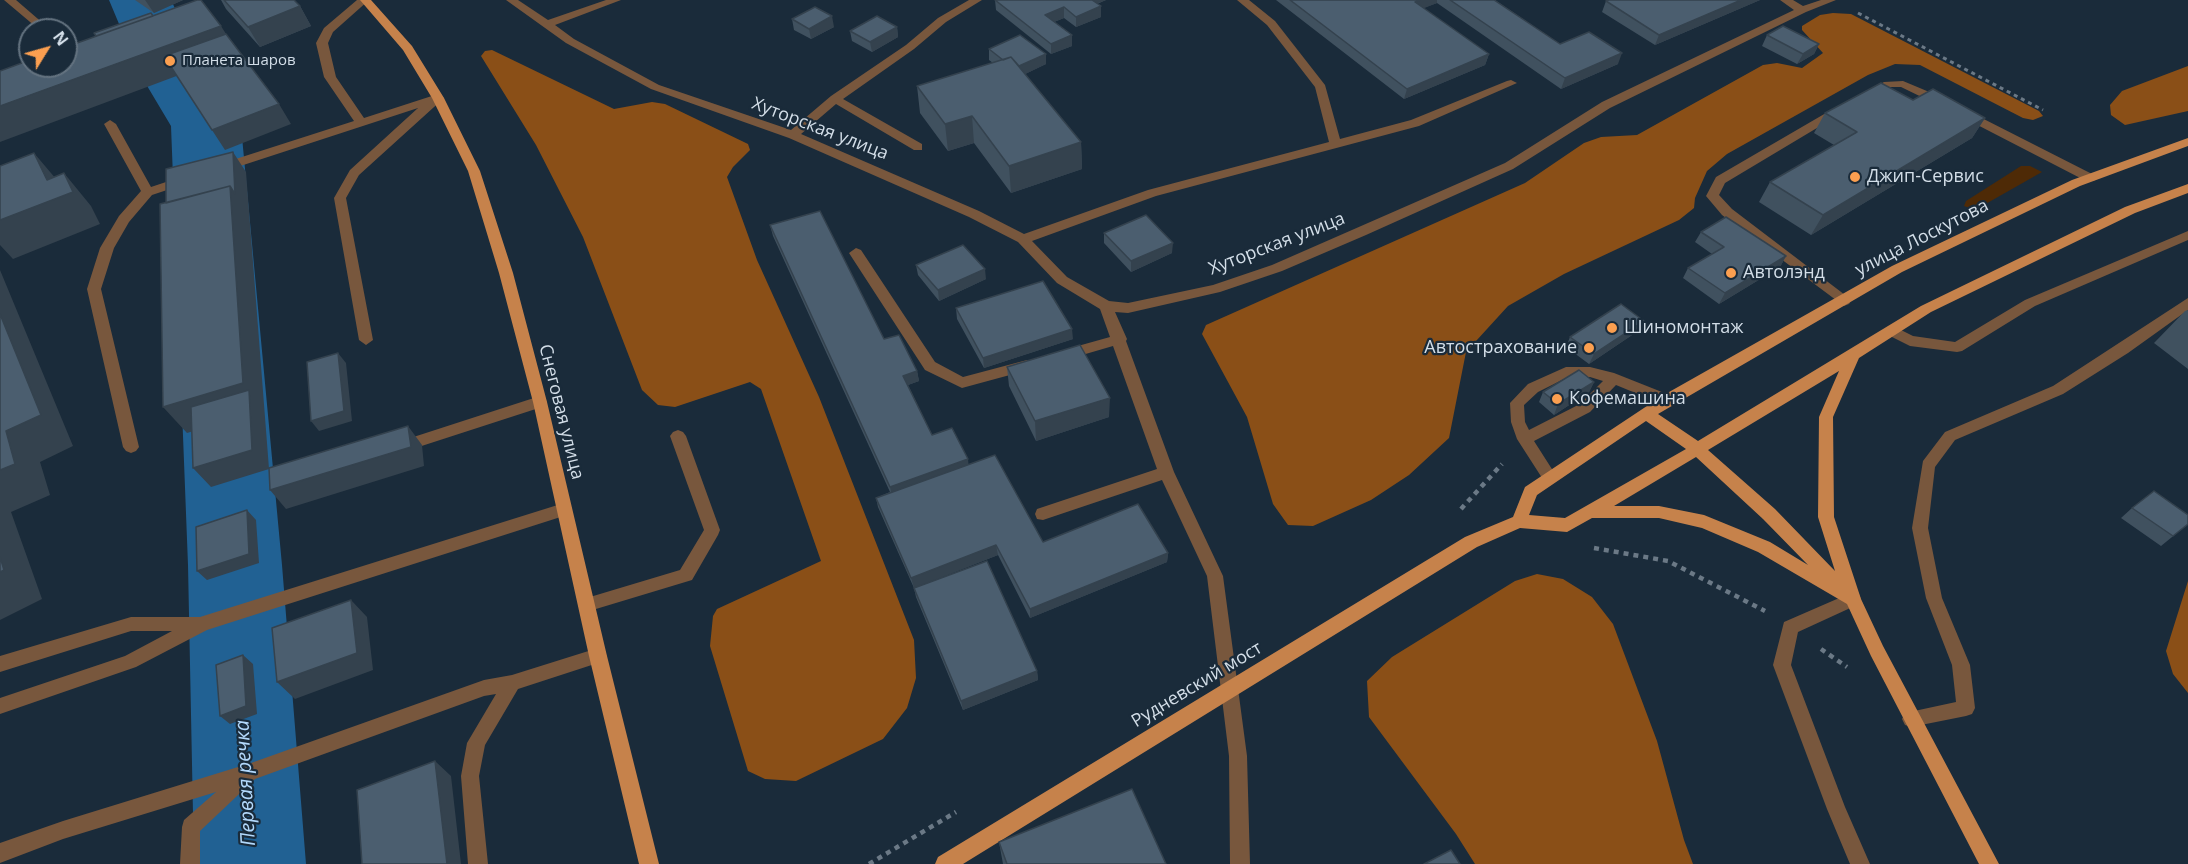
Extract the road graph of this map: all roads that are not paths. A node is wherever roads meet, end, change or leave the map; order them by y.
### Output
1 (9, 0) edge
2 (365, 0) edge
3 (511, 0) edge
4 (616, 0) edge
5 (977, 0) edge
6 (1242, 0) edge
7 (1785, 0) edge
8 (1832, 0) edge
9 (1803, 10) junction
10 (31, 18) edge
11 (545, 25) junction
12 (1512, 84) dead end
13 (438, 98) junction
14 (835, 99) junction
15 (361, 122) junction
16 (110, 124) dead end
17 (793, 135) junction
18 (2188, 142) edge
19 (1336, 145) junction
20 (918, 147) dead end
21 (2090, 178) junction
22 (2188, 188) edge
23 (148, 192) junction
24 (2188, 236) edge
25 (1023, 238) junction
26 (856, 253) dead end
27 (1844, 301) junction
28 (2188, 303) edge
29 (1106, 306) junction
30 (1891, 330) junction
31 (1120, 339) junction
32 (366, 340) dead end
33 (1853, 355) junction
34 (1614, 378) junction
35 (1667, 400) junction
36 (540, 402) junction
37 (1647, 414) junction
38 (678, 436) dead end
39 (1525, 439) junction
40 (131, 447) dead end
41 (1698, 449) junction
42 (390, 450) edge
43 (1166, 472) junction
44 (1549, 477) junction
45 (564, 509) junction
46 (1590, 512) junction
47 (1043, 514) dead end
48 (1519, 521) junction
49 (1853, 599) junction
50 (586, 605) junction
51 (202, 624) junction
52 (598, 656) junction
53 (0, 663) edge
54 (512, 683) junction
55 (0, 706) edge
56 (1911, 719) junction
57 (251, 772) junction
58 (0, 853) edge
59 (190, 864) edge
60 (478, 864) edge
61 (649, 864) edge
62 (945, 864) edge
63 (1240, 864) edge
64 (1860, 864) edge
65 (1989, 864) edge

1 - 10 street
2 - 13 main road, Снеговая улица
2 - 15 street
3 - 11 street, Хуторская улица
4 - 11 street
5 - 14 street
6 - 19 street
7 - 9 street
8 - 9 street, Хуторская улица
9 - 29 street, Хуторская улица
11 - 17 street, Хуторская улица
12 - 19 street
13 - 15 street
13 - 32 street
13 - 36 main road, Снеговая улица
14 - 17 street
14 - 20 street
15 - 23 street
16 - 23 street
17 - 25 street, Хуторская улица
18 - 21 main road, улица Лоскутова
19 - 25 street
21 - 27 main road, улица Лоскутова
21 - 27 street
22 - 30 main road
23 - 40 street
24 - 30 street
25 - 29 street, Хуторская улица
26 - 31 street
27 - 35 main road, улица Лоскутова
28 - 56 street
29 - 31 street
30 - 33 main road
31 - 43 street
33 - 41 main road
33 - 49 main road
34 - 35 street
34 - 39 street
34 - 39 street
35 - 37 main road, улица Лоскутова
36 - 42 street
36 - 45 main road, Снеговая улица
37 - 41 main road
37 - 44 main road, улица Лоскутова
38 - 50 street
39 - 44 street
41 - 46 main road
41 - 49 main road
43 - 47 street
43 - 63 street
44 - 48 main road, улица Лоскутова
45 - 50 main road, Снеговая улица
45 - 51 street
46 - 48 main road
46 - 49 main road
48 - 62 main road, Рудневский мост
49 - 56 main road
49 - 64 street
50 - 52 main road, Снеговая улица
51 - 53 street
51 - 55 street
52 - 54 street
52 - 61 main road, Снеговая улица
54 - 57 street
54 - 60 street
56 - 65 main road
57 - 58 street
57 - 59 street

